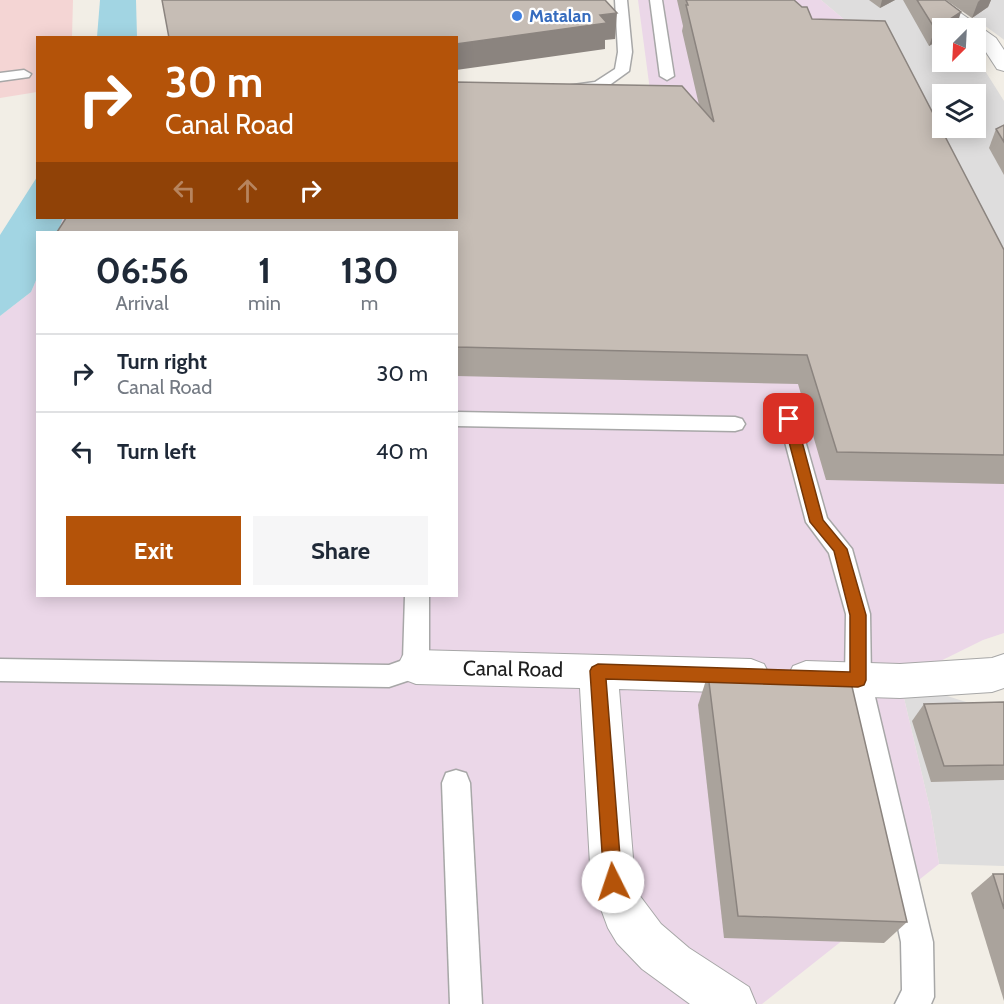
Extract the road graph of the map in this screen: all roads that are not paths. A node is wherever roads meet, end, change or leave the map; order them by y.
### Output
1 (621, 0) edge
2 (656, 0) edge
3 (930, 0) edge
4 (956, 18) edge
5 (986, 40) edge
6 (1004, 66) edge
7 (24, 74) dead end
8 (667, 76) dead end
9 (0, 77) edge
10 (556, 91) edge
11 (458, 419) edge
12 (789, 419) dead end
13 (735, 424) dead end
14 (417, 597) edge
15 (416, 667) junction
16 (0, 670) edge
17 (598, 671) junction
18 (1004, 671) edge
19 (858, 680) junction
20 (456, 783) dead end
21 (466, 1004) edge
22 (732, 1004) edge
23 (911, 1004) edge

1 - 10 lane
2 - 8 lane
3 - 4 street
5 - 6 street
7 - 9 lane
11 - 13 lane
12 - 19 lane
14 - 15 lane
15 - 16 lane
15 - 17 street, Canal Road
17 - 19 street, Canal Road
17 - 22 street
18 - 19 street, Canal Road
19 - 23 lane
20 - 21 lane

